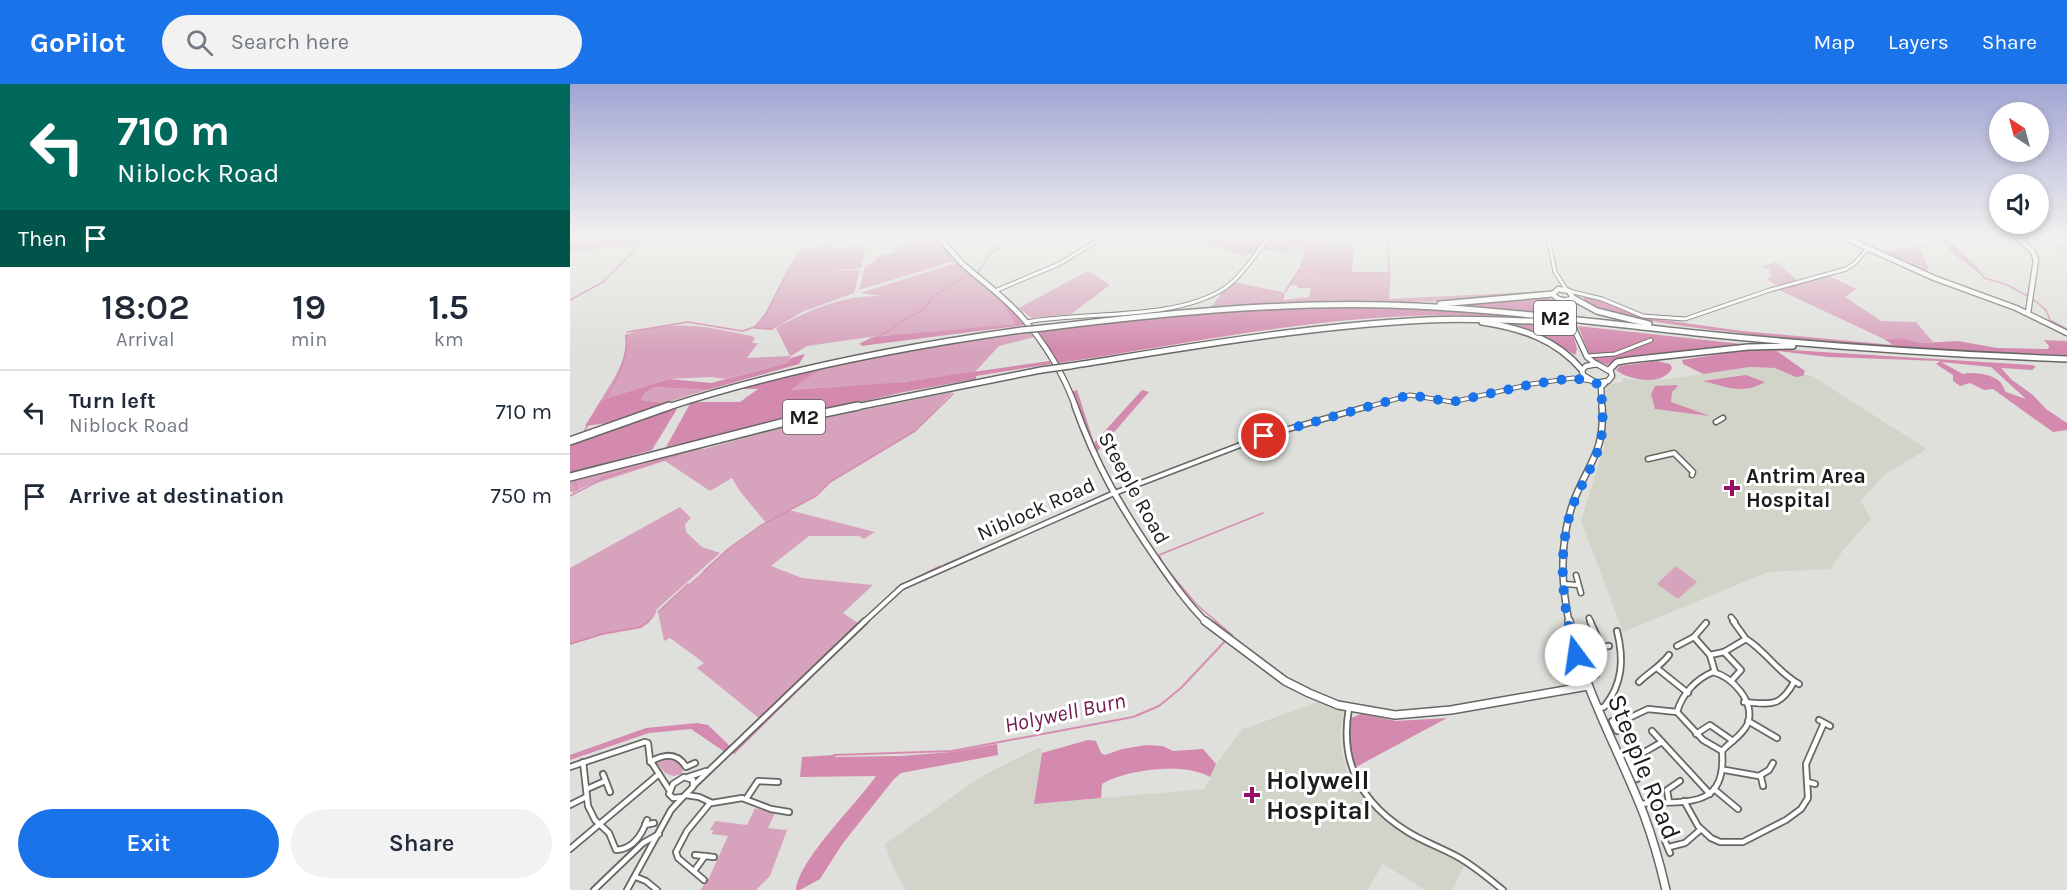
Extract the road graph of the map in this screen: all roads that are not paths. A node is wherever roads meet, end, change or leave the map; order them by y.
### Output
1 (974, 274) edge
2 (1035, 274) edge
3 (1238, 274) edge
4 (1556, 274) edge
5 (1832, 274) edge
6 (1924, 274) edge
7 (2034, 274) edge
8 (1559, 283) junction
9 (1568, 290) junction
10 (995, 291) junction
11 (1554, 292) junction
12 (1580, 294) junction
13 (1572, 298) junction
14 (1562, 300) junction
15 (1384, 305) junction
16 (1567, 306) junction
17 (2028, 313) junction
18 (1409, 320) junction
19 (1027, 322) junction
20 (2067, 333) edge
21 (1739, 338) junction
22 (1651, 339) dead end
23 (1798, 346) junction
24 (1587, 357) junction
25 (2067, 360) edge
26 (1597, 364) junction
27 (1584, 370) junction
28 (1609, 370) junction
29 (1574, 378) junction
30 (1598, 383) junction
31 (1723, 418) dead end
32 (1716, 422) dead end
33 (570, 441) edge
34 (1648, 459) dead end
35 (1692, 475) dead end
36 (570, 477) edge
37 (1114, 494) junction
38 (1576, 575) dead end
39 (1564, 584) junction
40 (1578, 585) junction
41 (1581, 593) dead end
42 (1731, 617) dead end
43 (1589, 618) dead end
44 (1706, 622) dead end
45 (1617, 631) dead end
46 (1694, 638) junction
47 (1746, 639) junction
48 (1601, 645) junction
49 (1677, 645) dead end
50 (1610, 646) dead end
51 (1589, 648) junction
52 (1574, 649) junction
53 (1724, 652) junction
54 (1669, 655) dead end
55 (1710, 655) junction
56 (1658, 669) junction
57 (1715, 672) junction
58 (1597, 676) dead end
59 (1732, 680) junction
60 (1639, 682) dead end
61 (1587, 686) junction
62 (1688, 693) junction
63 (1744, 702) junction
64 (1349, 708) junction
65 (1597, 708) junction
66 (1677, 712) junction
67 (1748, 721) junction
68 (1614, 726) dead end
69 (1830, 726) dead end
70 (1776, 729) dead end
71 (1652, 731) dead end
72 (1696, 734) junction
73 (1733, 741) junction
74 (1662, 742) junction
75 (1722, 751) junction
76 (1625, 752) dead end
77 (1628, 758) junction
78 (583, 762) junction
79 (650, 762) junction
80 (1773, 763) dead end
81 (695, 764) dead end
82 (715, 766) junction
83 (570, 767) edge
84 (1725, 770) junction
85 (761, 773) dead end
86 (603, 774) dead end
87 (662, 776) junction
88 (688, 777) junction
89 (1761, 777) junction
90 (1637, 778) dead end
91 (680, 779) junction
92 (605, 781) junction
93 (758, 781) junction
94 (1680, 781) dead end
95 (778, 782) dead end
96 (1808, 782) junction
97 (1815, 784) dead end
98 (694, 785) junction
99 (1763, 786) dead end
100 (587, 789) junction
101 (610, 792) dead end
102 (1712, 792) junction
103 (670, 794) junction
104 (685, 796) junction
105 (699, 797) junction
106 (586, 798) junction
107 (746, 799) junction
108 (1684, 801) junction
109 (1670, 802) junction
110 (710, 803) junction
111 (1639, 804) junction
112 (570, 805) edge
113 (787, 809) dead end
114 (1738, 809) dead end
115 (671, 810) junction
116 (654, 823) dead end
117 (599, 824) junction
118 (1700, 830) junction
119 (660, 834) junction
120 (1665, 841) dead end
121 (570, 852) edge
122 (695, 855) dead end
123 (705, 856) junction
124 (714, 857) dead end
125 (694, 871) junction
126 (636, 877) junction
127 (704, 880) dead end
128 (594, 890) edge
129 (627, 890) edge
130 (657, 890) edge
131 (1503, 890) edge
132 (1666, 890) edge

1 - 10 street, Steeple Road
2 - 10 street
3 - 19 street
4 - 8 street
5 - 12 street
6 - 17 street
7 - 17 street
8 - 9 street
8 - 11 street
9 - 11 street
9 - 12 street
9 - 13 street
10 - 19 street, Steeple Road
11 - 14 street
11 - 15 highway
12 - 13 street
13 - 14 street
13 - 16 main road
13 - 21 highway
14 - 16 street
15 - 21 highway, M2
15 - 33 highway, M2, bridge
16 - 24 street, bridge
17 - 20 street
18 - 23 highway, M2
18 - 27 highway
18 - 36 highway, M2, bridge
19 - 37 street, Steeple Road
21 - 25 highway, M2
22 - 24 street
23 - 25 highway, M2
23 - 28 highway
24 - 26 street
24 - 27 street
26 - 27 street
26 - 28 street
27 - 29 street, Niblock Road
27 - 30 street
28 - 30 street
29 - 30 street, Niblock Road
29 - 37 street, Niblock Road
30 - 39 street
31 - 32 street
34 - 35 street
37 - 64 street, Steeple Road
37 - 82 street, Niblock Road
38 - 40 street
39 - 40 street
39 - 52 street
40 - 41 street
42 - 47 street
43 - 48 street
44 - 46 street
45 - 65 street
46 - 49 street
46 - 55 street
47 - 53 street
47 - 63 street
48 - 50 street
48 - 51 street
51 - 52 street
51 - 58 street
52 - 61 street
53 - 55 street
53 - 59 street
54 - 56 street
55 - 57 street
56 - 60 street
56 - 62 street
57 - 59 street
57 - 62 street
59 - 63 street
61 - 64 street, Steeple Road
61 - 65 street, Steeple Road
62 - 66 street
63 - 67 street
64 - 131 street
65 - 111 street, Steeple Road
66 - 68 street
66 - 72 street
67 - 70 street
67 - 73 street
69 - 96 street
71 - 74 street
72 - 73 street
72 - 75 street
73 - 75 street
74 - 77 street
74 - 102 street
75 - 84 street
76 - 77 street
77 - 90 street
78 - 79 street
78 - 83 street
78 - 100 street
79 - 81 street
79 - 87 street
80 - 89 street
82 - 88 street, Niblock Road
82 - 98 street, Niblock Road
84 - 89 street
84 - 102 street
85 - 93 street
86 - 92 street
87 - 91 street, Niblock Road
87 - 103 street
87 - 117 street
88 - 91 street, Niblock Road
88 - 98 street
89 - 99 street
91 - 103 street
92 - 100 street
92 - 101 street
93 - 95 street
93 - 107 street
94 - 109 street
96 - 97 street
96 - 118 street
98 - 104 street, Niblock Road
98 - 105 street
100 - 106 street
102 - 108 street
102 - 114 street
103 - 104 street
103 - 115 street
104 - 105 street
104 - 115 street, Niblock Road
105 - 110 street
106 - 112 street
106 - 117 street
107 - 110 street
107 - 113 street
108 - 109 street
108 - 118 street
109 - 111 street
110 - 125 street
111 - 132 street, Steeple Road
115 - 119 street
116 - 117 street
117 - 121 street
118 - 120 street
119 - 126 street
119 - 128 street
122 - 123 street
123 - 124 street
123 - 125 street
125 - 127 street
126 - 129 street
126 - 130 street

